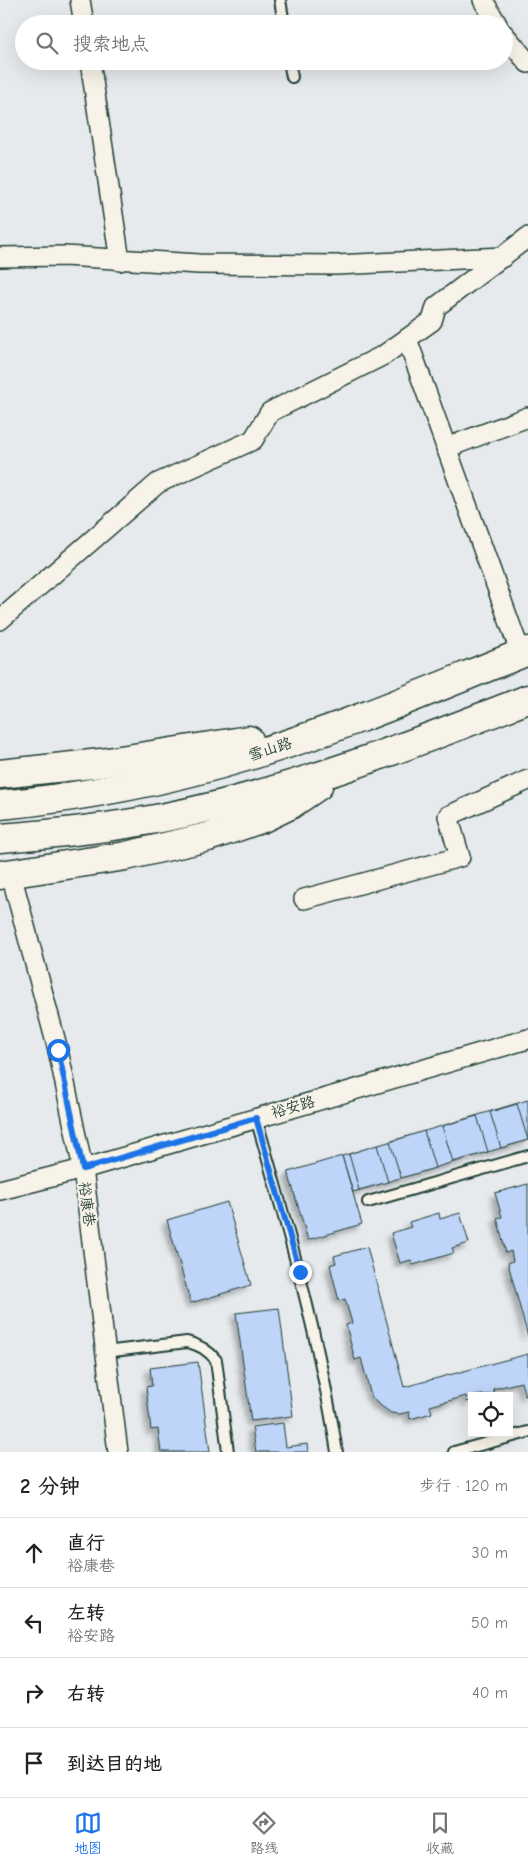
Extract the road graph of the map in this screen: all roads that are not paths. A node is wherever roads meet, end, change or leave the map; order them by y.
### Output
1 (80, 0) edge
2 (282, 0) edge
3 (483, 0) edge
4 (82, 15) edge
5 (283, 15) edge
6 (492, 15) edge
7 (513, 45) edge
8 (528, 63) edge
9 (91, 70) edge
10 (291, 70) edge
11 (292, 77) dead end
12 (528, 237) edge
13 (0, 257) edge
14 (503, 257) junction
15 (120, 261) junction
16 (407, 339) junction
17 (528, 417) edge
18 (446, 448) junction
19 (0, 620) edge
20 (524, 653) edge
21 (528, 699) edge
22 (334, 727) junction
23 (342, 769) junction
24 (0, 774) edge
25 (528, 780) edge
26 (0, 806) edge
27 (0, 838) edge
28 (5, 875) edge
29 (304, 899) dead end
30 (528, 1039) edge
31 (256, 1118) junction
32 (528, 1156) edge
33 (83, 1169) junction
34 (0, 1190) edge
35 (368, 1202) dead end
36 (105, 1352) junction
37 (528, 1432) edge
38 (118, 1452) edge
39 (228, 1452) edge
40 (338, 1452) edge
41 (454, 1452) edge

1 - 4 street
2 - 5 lane
3 - 6 street
7 - 8 street
9 - 15 street
10 - 11 lane
12 - 14 street
13 - 15 street
14 - 15 street
14 - 16 street
16 - 18 street
16 - 19 street
17 - 18 street
18 - 20 street
20 - 22 main road, 雪山路
21 - 23 main road
22 - 24 main road
22 - 26 main road, 雪山路
23 - 27 main road
23 - 28 main road
25 - 29 street
28 - 33 street, 裕康巷
30 - 31 street, 裕安路
31 - 33 street, 裕安路
31 - 40 lane
32 - 35 lane
33 - 34 street, 裕安路
33 - 36 street, 裕康巷
36 - 38 street, 裕康巷
36 - 39 lane
37 - 41 lane

